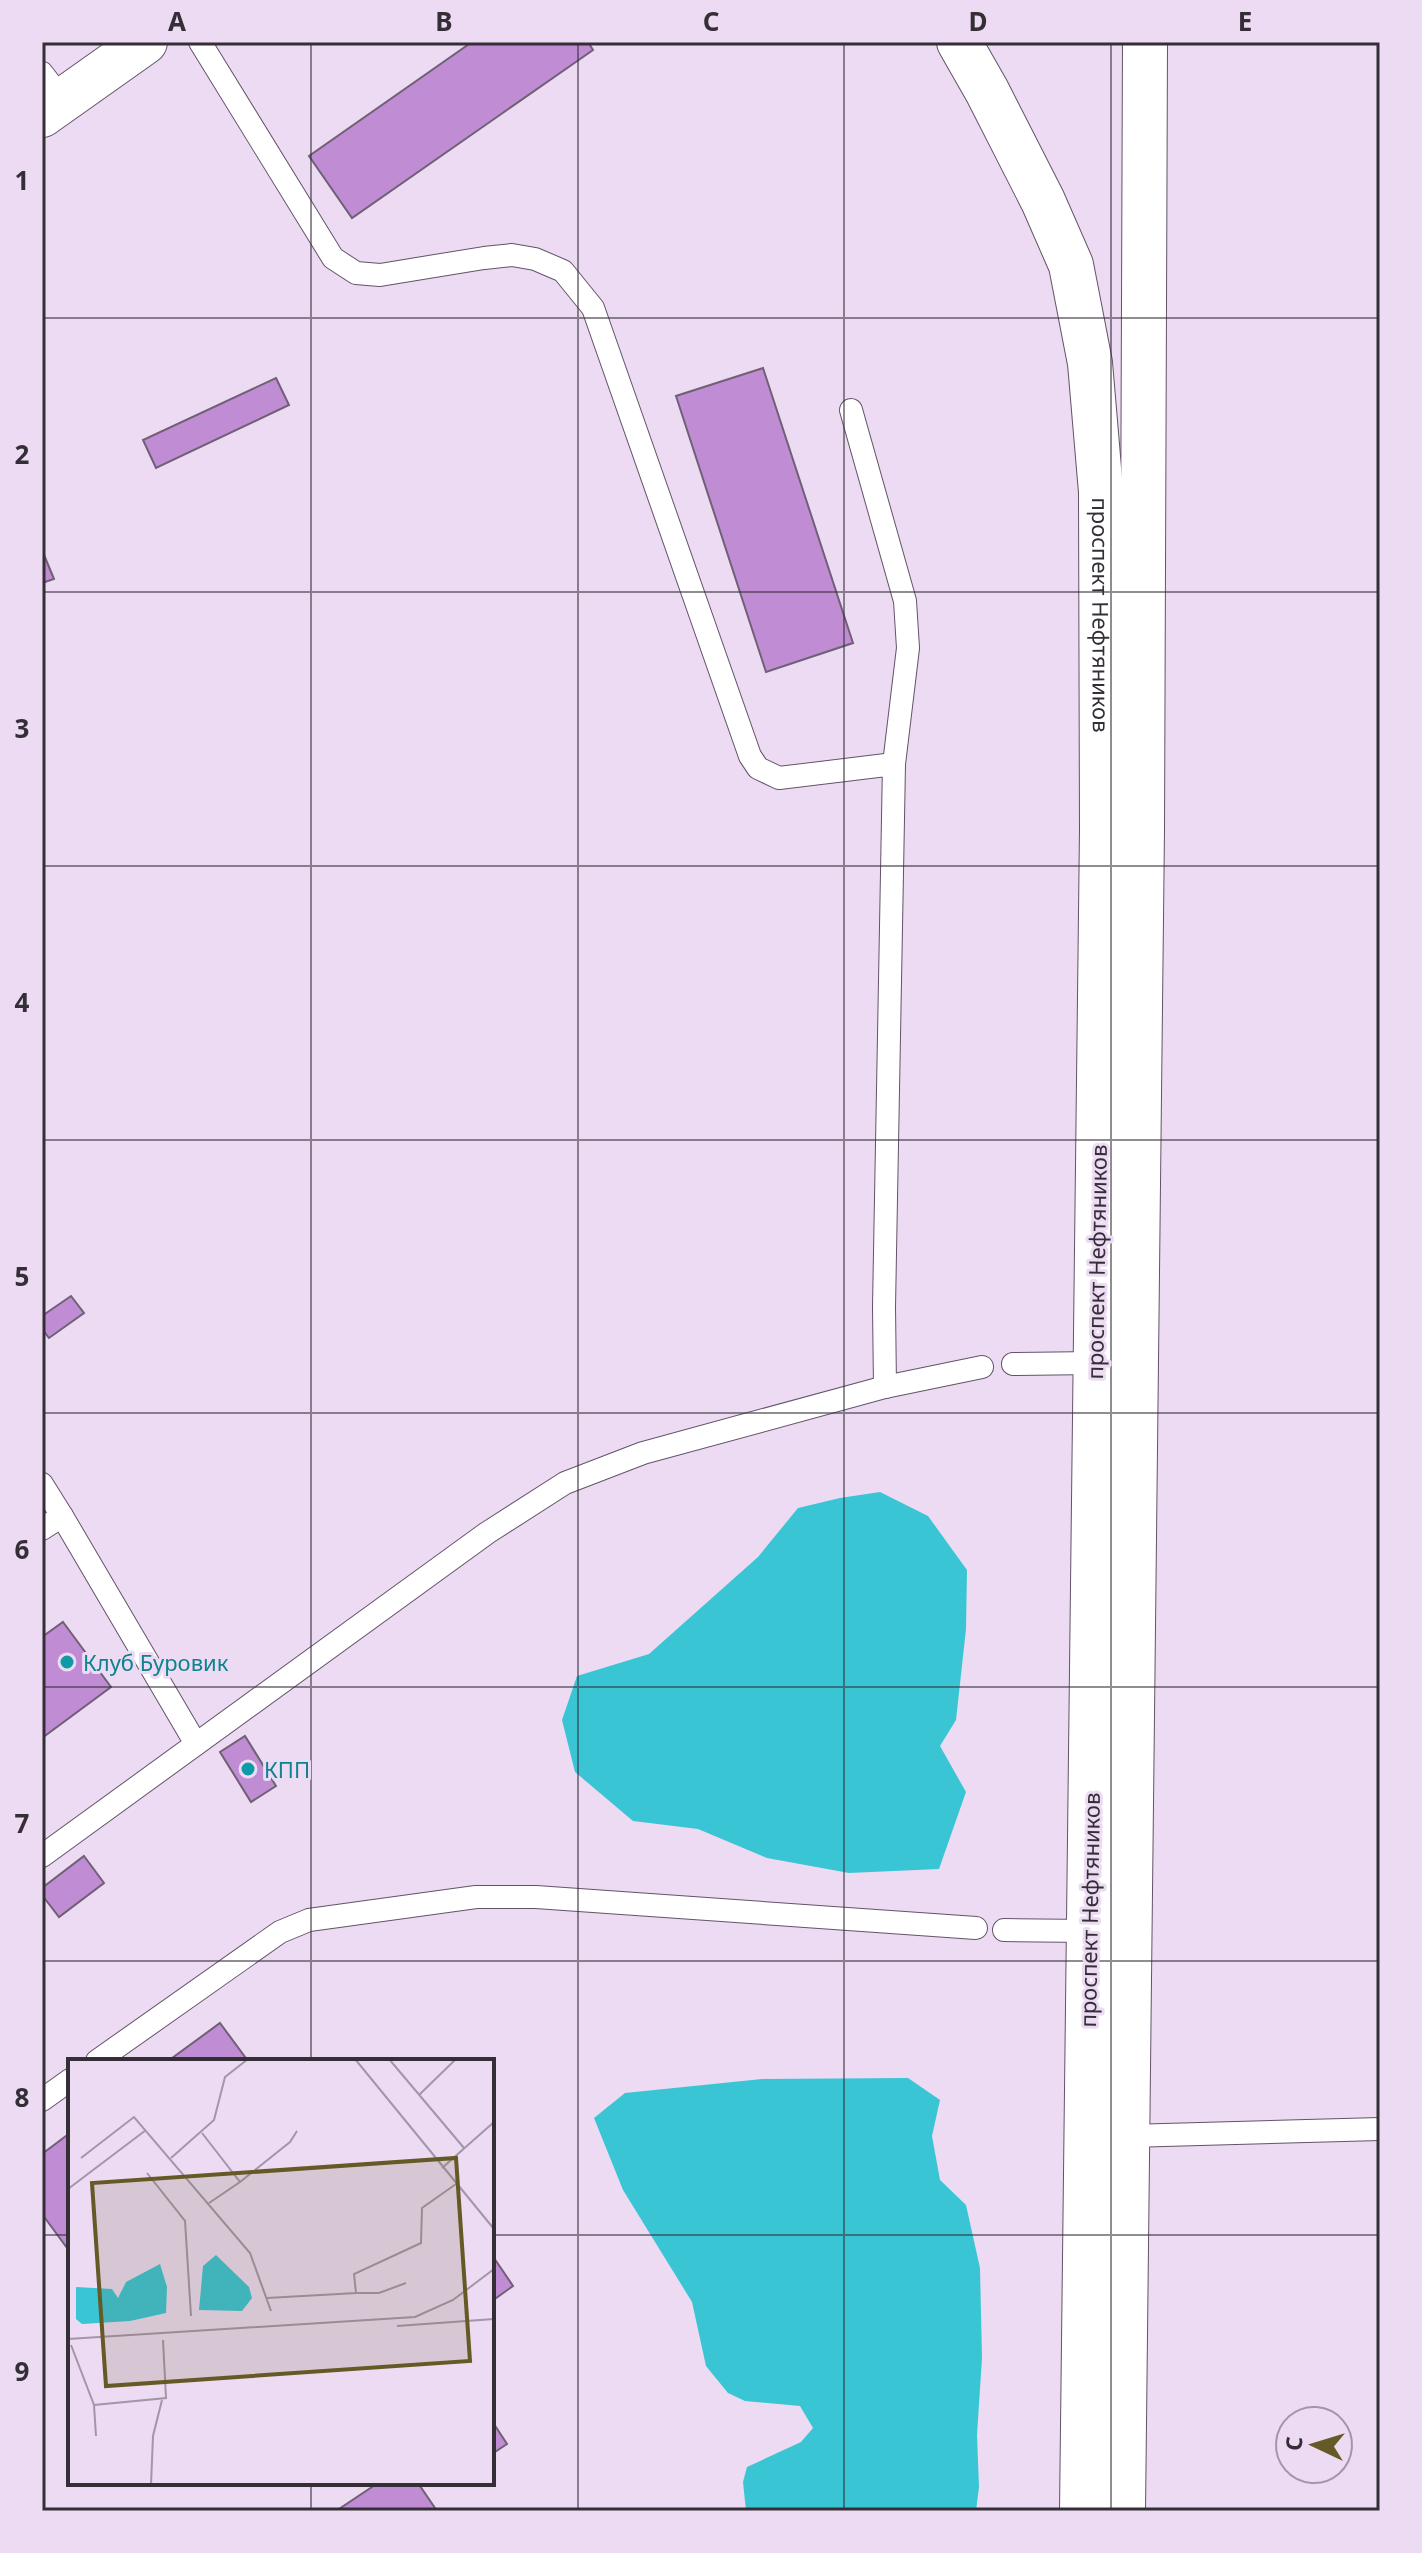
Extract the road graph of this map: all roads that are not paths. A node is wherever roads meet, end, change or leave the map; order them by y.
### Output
1 (145, 42) edge
2 (200, 42) edge
3 (959, 42) edge
4 (1145, 42) edge
5 (49, 96) edge
6 (851, 410) dead end
7 (894, 764) junction
8 (1095, 1363) junction
9 (1013, 1364) dead end
10 (982, 1367) dead end
11 (885, 1387) junction
12 (42, 1484) edge
13 (62, 1516) junction
14 (42, 1529) edge
15 (196, 1744) junction
16 (42, 1856) edge
17 (976, 1928) dead end
18 (1004, 1930) dead end
19 (1089, 1931) junction
20 (100, 2059) edge
21 (68, 2081) edge
22 (42, 2100) edge
23 (1380, 2129) edge
24 (1128, 2136) junction
25 (1082, 2511) edge
26 (1123, 2511) edge

1 - 5 main road
2 - 7 lane
3 - 8 main road, проспект Нефтяников
4 - 24 main road, проспект Нефтяников
6 - 7 lane
7 - 11 lane
8 - 9 lane
8 - 19 main road, проспект Нефтяников
10 - 11 lane
11 - 15 lane
12 - 13 lane
13 - 14 lane
13 - 15 lane
15 - 16 lane
17 - 20 lane
18 - 19 lane
19 - 25 main road, проспект Нефтяников
21 - 22 lane
23 - 24 lane
24 - 26 main road, проспект Нефтяников

